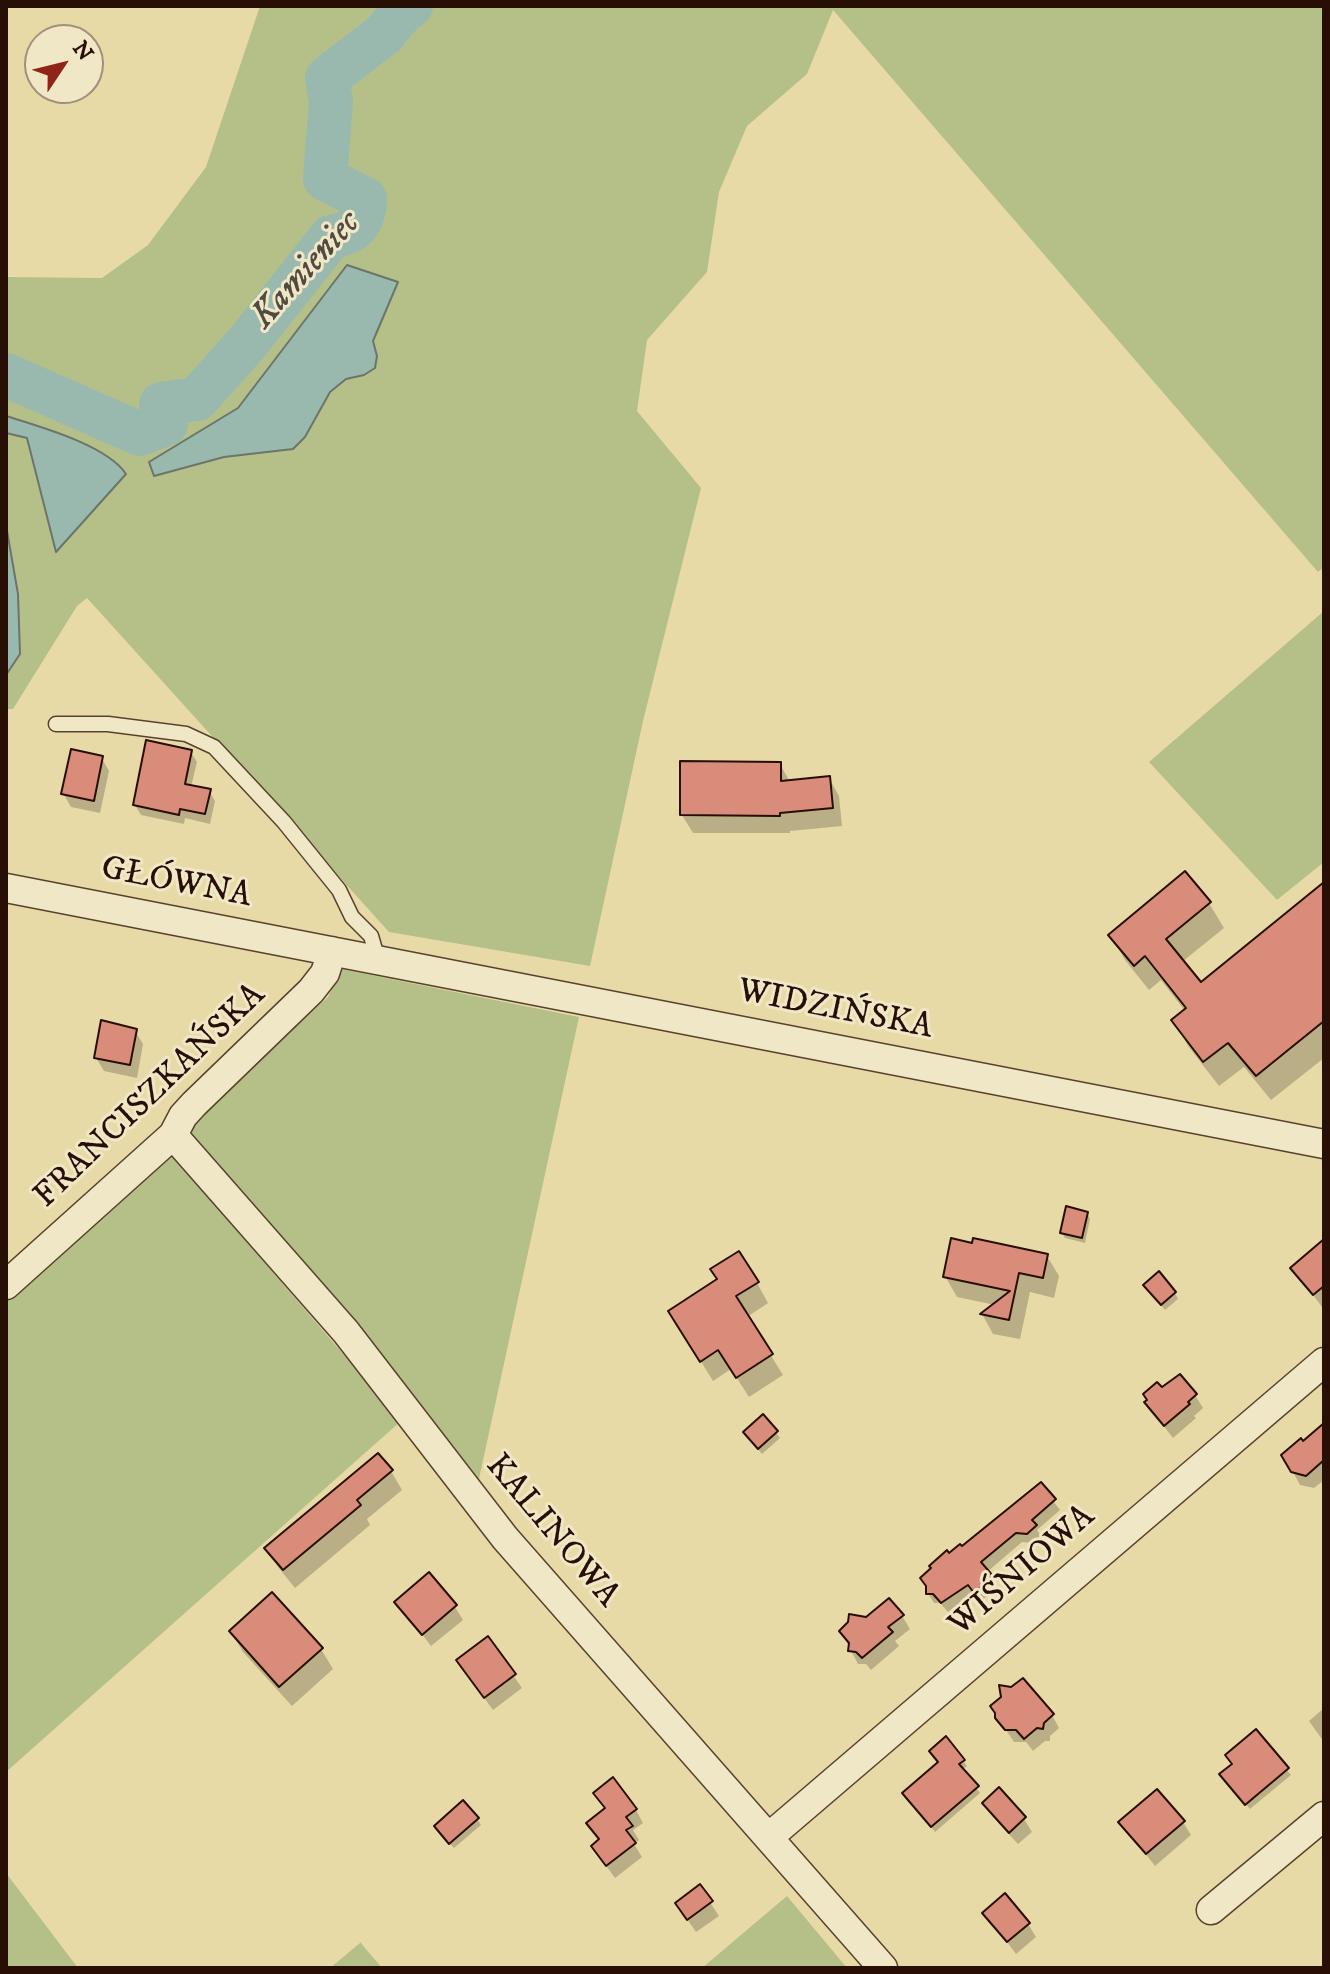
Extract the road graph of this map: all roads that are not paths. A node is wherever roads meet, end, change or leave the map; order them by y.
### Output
1 (56, 724) dead end
2 (6, 888) edge
3 (332, 951) junction
4 (378, 960) junction
5 (173, 1135) junction
6 (1324, 1144) edge
7 (6, 1285) edge
8 (1324, 1362) edge
9 (1324, 1816) edge
10 (769, 1837) junction
11 (1211, 1910) dead end
12 (883, 1968) edge

1 - 4 lane
2 - 3 street, GŁÓWNA
3 - 4 street, WIDZIŃSKA
3 - 5 street, FRANCISZKAŃSKA
4 - 6 street, WIDZIŃSKA
5 - 7 street, FRANCISZKAŃSKA
5 - 10 street, KALINOWA
8 - 10 street, WIŚNIOWA
9 - 11 street
10 - 12 street, KALINOWA

